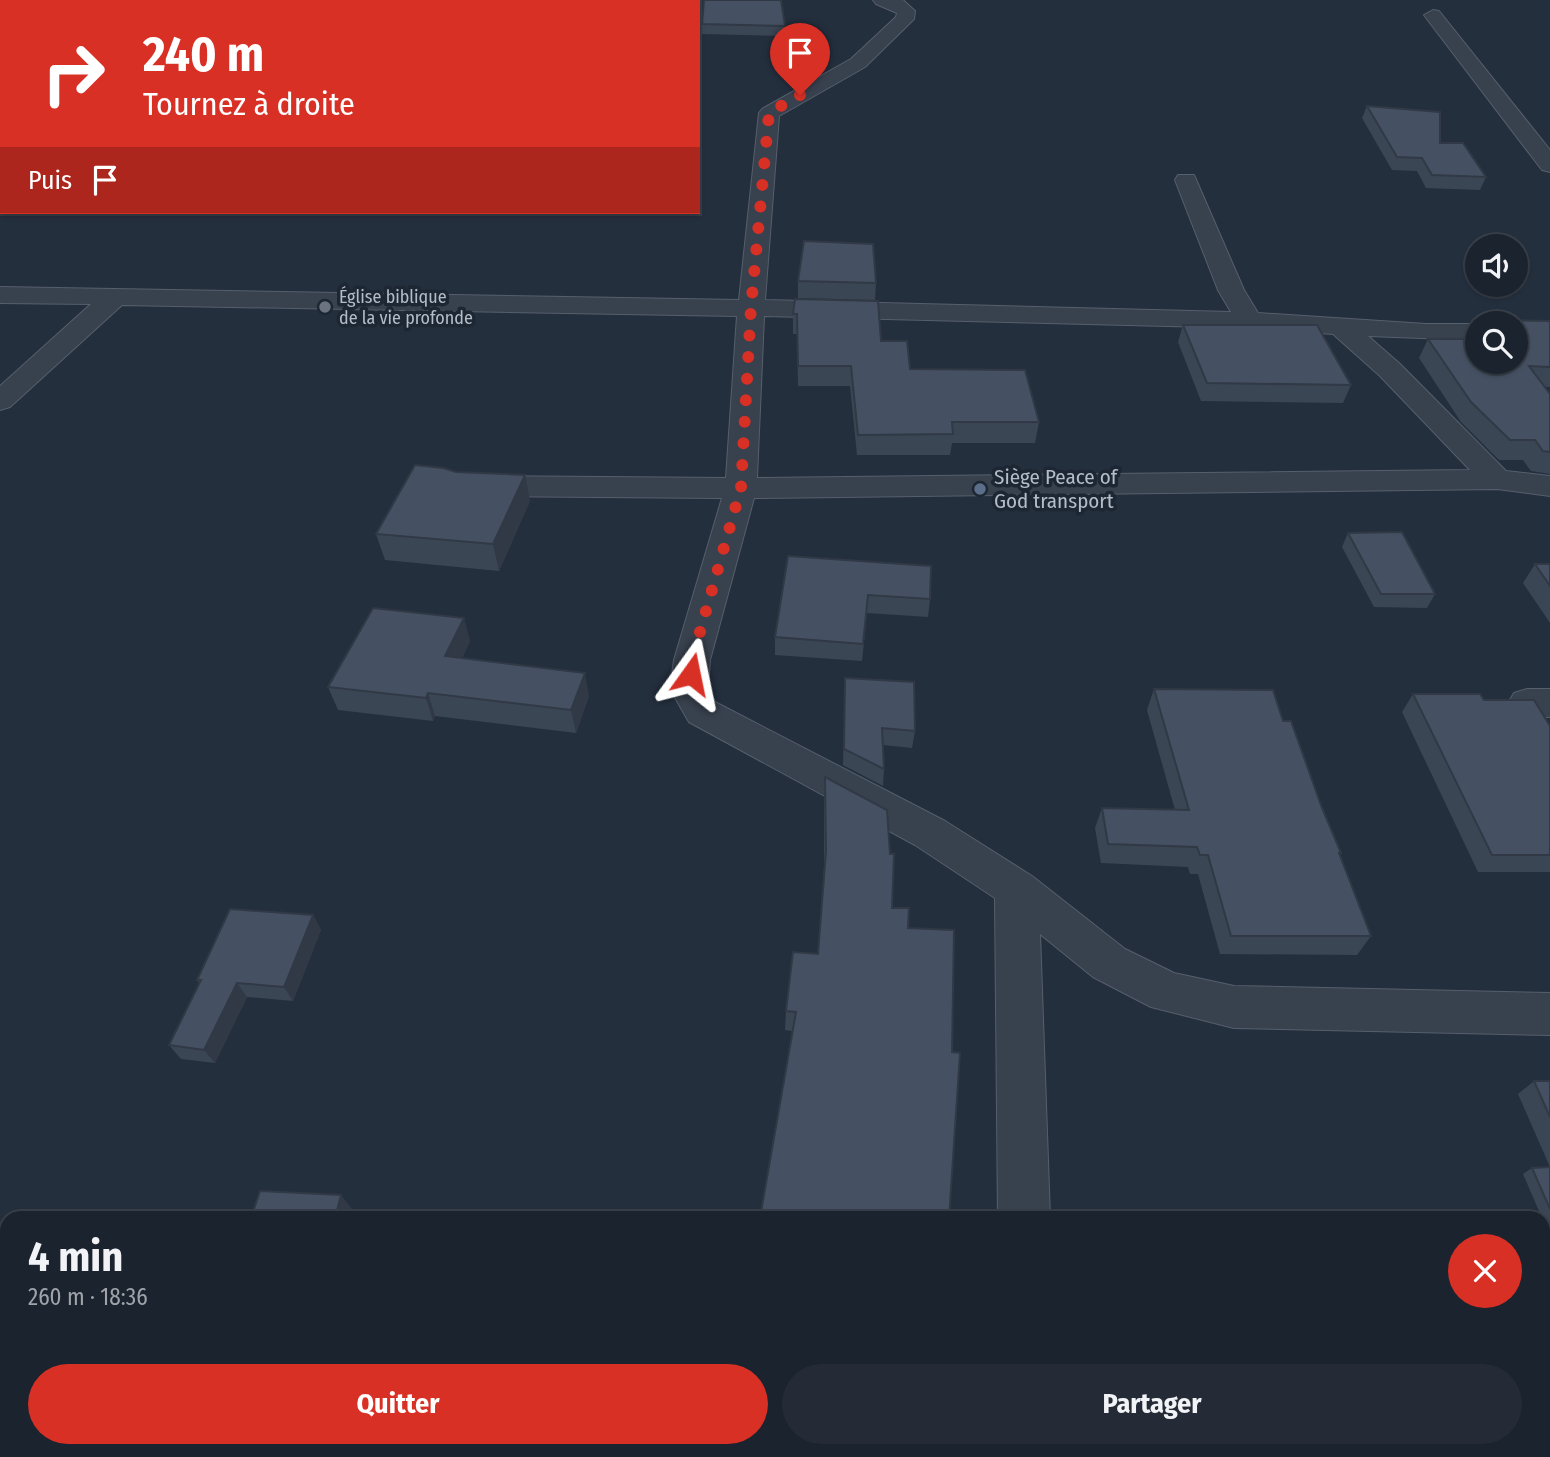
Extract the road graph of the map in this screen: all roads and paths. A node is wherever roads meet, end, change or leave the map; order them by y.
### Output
1 (882, 0) edge
2 (1433, 15) dead end
3 (1550, 165) edge
4 (1186, 180) dead end
5 (0, 295) edge
6 (114, 298) junction
7 (751, 307) junction
8 (1249, 320) junction
9 (1341, 327) junction
10 (1465, 332) edge
11 (0, 401) edge
12 (1497, 479) junction
13 (463, 486) edge
14 (1550, 486) edge
15 (741, 488) junction
16 (1017, 889) junction
17 (1550, 1014) edge
18 (1024, 1211) edge

1 - 7 street
2 - 3 street
4 - 8 street
5 - 6 street
6 - 7 street
6 - 11 street
7 - 8 street
7 - 15 street
8 - 9 street
9 - 10 street
9 - 12 street
12 - 14 street
12 - 15 street
13 - 15 street
15 - 16 street
16 - 17 street
16 - 18 street

